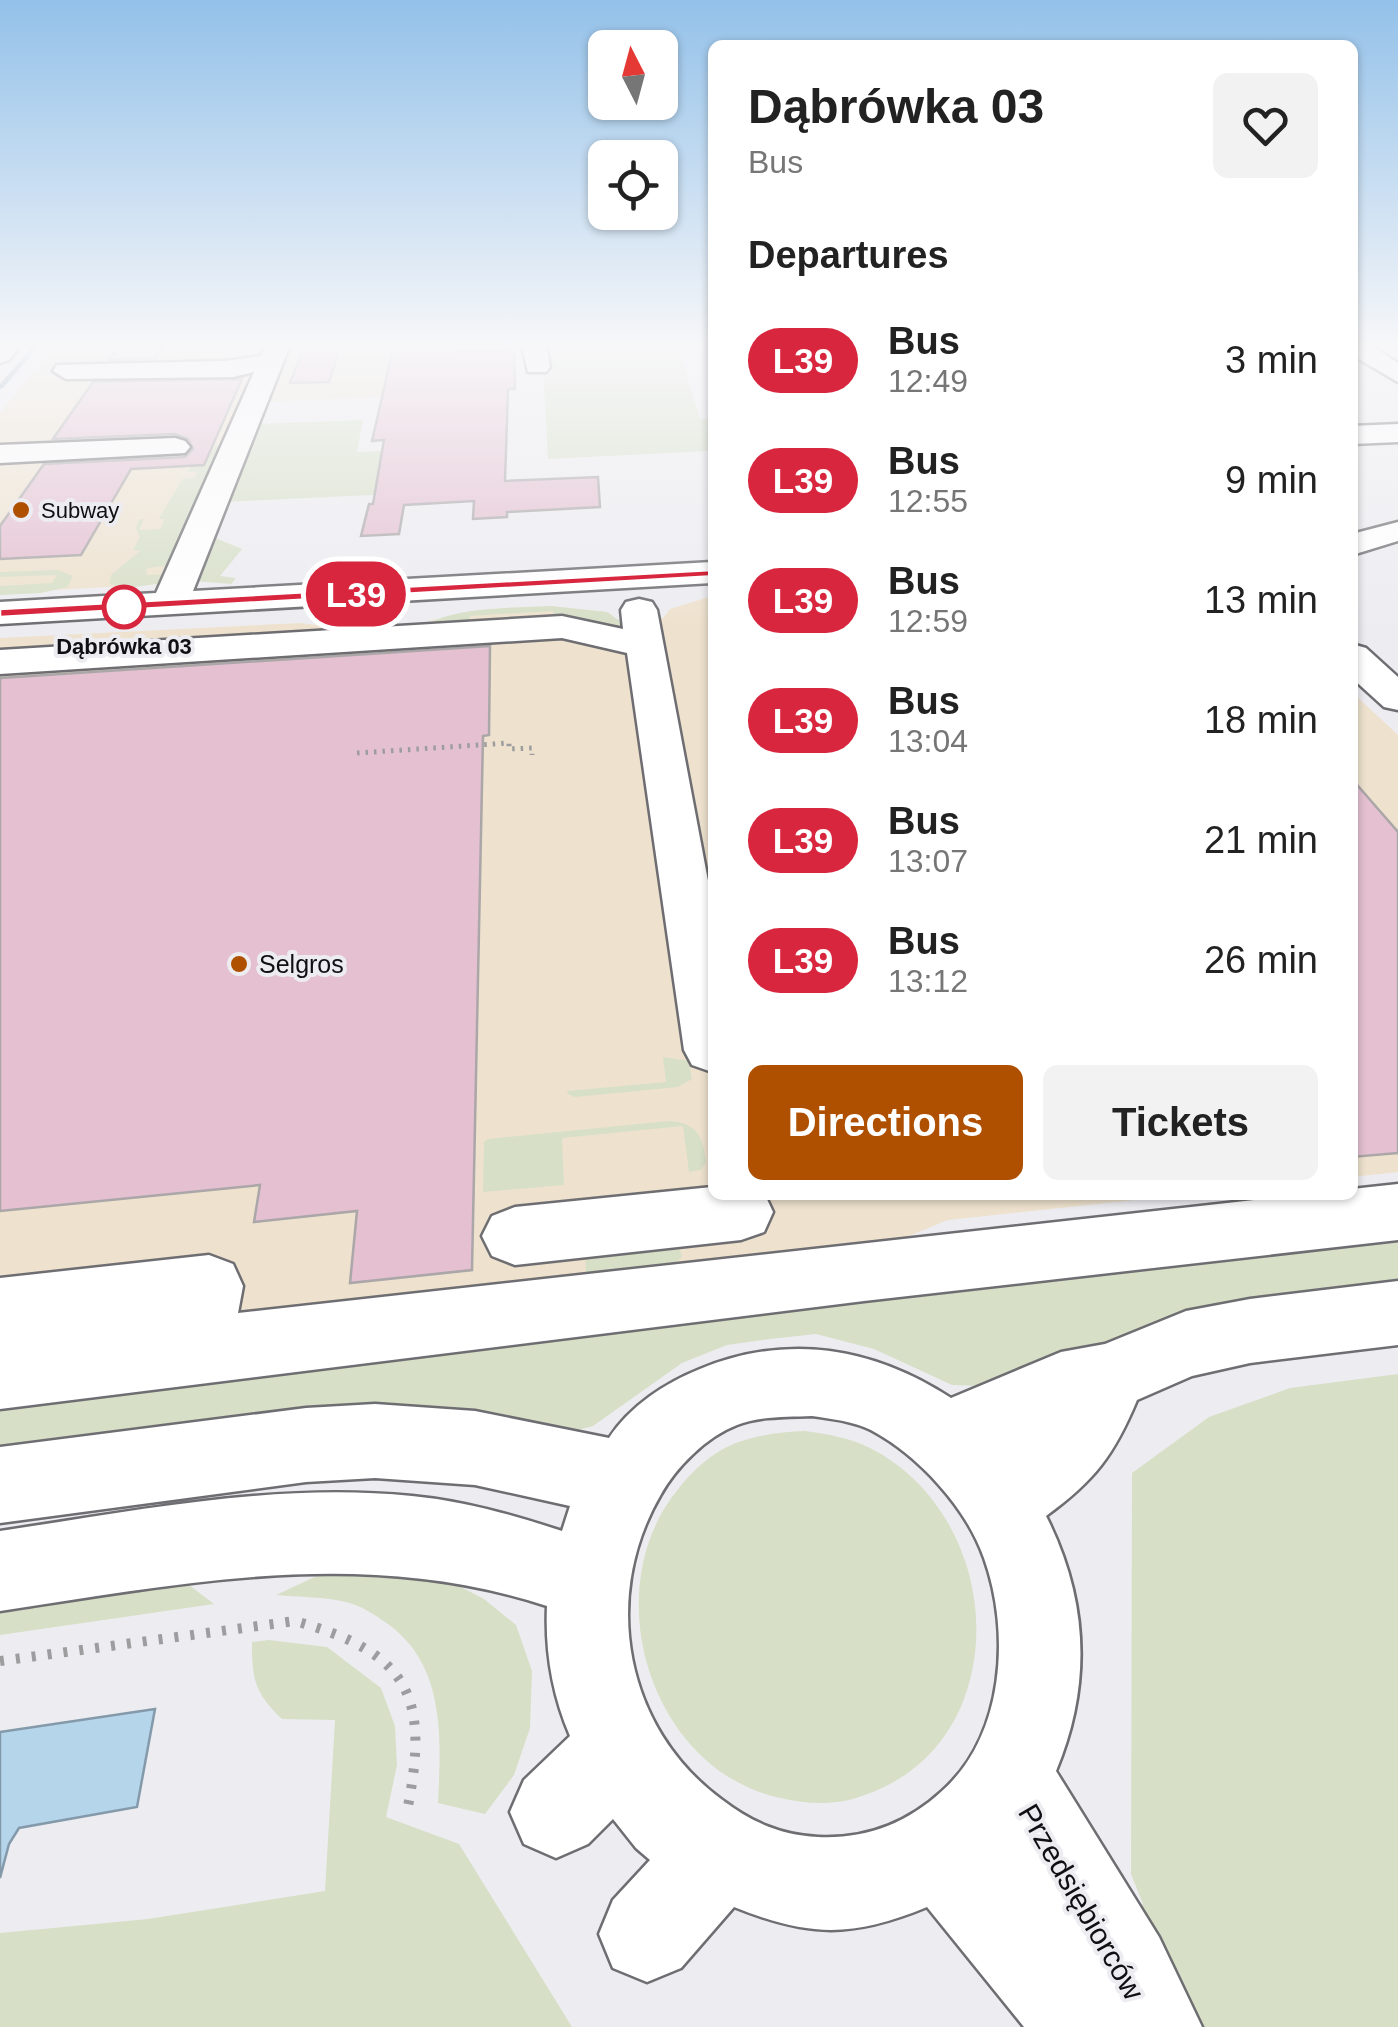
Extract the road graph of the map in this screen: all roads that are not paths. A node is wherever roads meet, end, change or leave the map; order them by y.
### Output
1 (238, 440) edge
2 (175, 447) dead end
3 (0, 454) edge
4 (1397, 530) edge
5 (1358, 534) edge
6 (1358, 543) edge
7 (708, 574) edge
8 (632, 578) junction
9 (386, 592) junction
10 (169, 605) junction
11 (0, 613) edge
12 (380, 638) junction
13 (1358, 639) edge
14 (644, 645) junction
15 (1358, 661) edge
16 (0, 662) edge
17 (1391, 690) edge
18 (708, 1026) edge
19 (740, 1204) edge
20 (1398, 1212) edge
21 (1130, 1218) edge
22 (515, 1236) dead end
23 (755, 1284) junction
24 (0, 1310) edge
25 (1398, 1313) edge
26 (196, 1350) junction
27 (0, 1374) edge
28 (1107, 1378) junction
29 (946, 1438) junction
30 (622, 1479) junction
31 (0, 1485) edge
32 (1000, 1502) junction
33 (0, 1571) edge
34 (586, 1578) junction
35 (618, 1751) junction
36 (1010, 1777) junction
37 (556, 1812) dead end
38 (940, 1850) junction
39 (719, 1854) junction
40 (647, 1934) dead end
41 (1088, 2027) edge
42 (1152, 2027) edge

1 - 10 street
2 - 3 street
4 - 5 street
4 - 6 street
7 - 8 street
8 - 9 street
8 - 14 street
9 - 10 street
9 - 12 street
10 - 11 street
12 - 14 street
12 - 16 street
13 - 17 street
14 - 18 street
15 - 17 street
19 - 22 street
19 - 23 street
20 - 21 street
21 - 23 street
23 - 26 street
24 - 26 street
25 - 28 street
26 - 27 street
28 - 29 street
28 - 32 street
29 - 30 street, Przedsiębiorców
29 - 32 street, Przedsiębiorców
30 - 31 street
30 - 34 street, Przedsiębiorców
32 - 36 street, Przedsiębiorców
33 - 34 street
34 - 35 street, Przedsiębiorców
35 - 37 street
35 - 39 street, Przedsiębiorców
36 - 38 street, Przedsiębiorców
36 - 42 street, Przedsiębiorców
38 - 39 street, Przedsiębiorców
38 - 41 street
39 - 40 street

